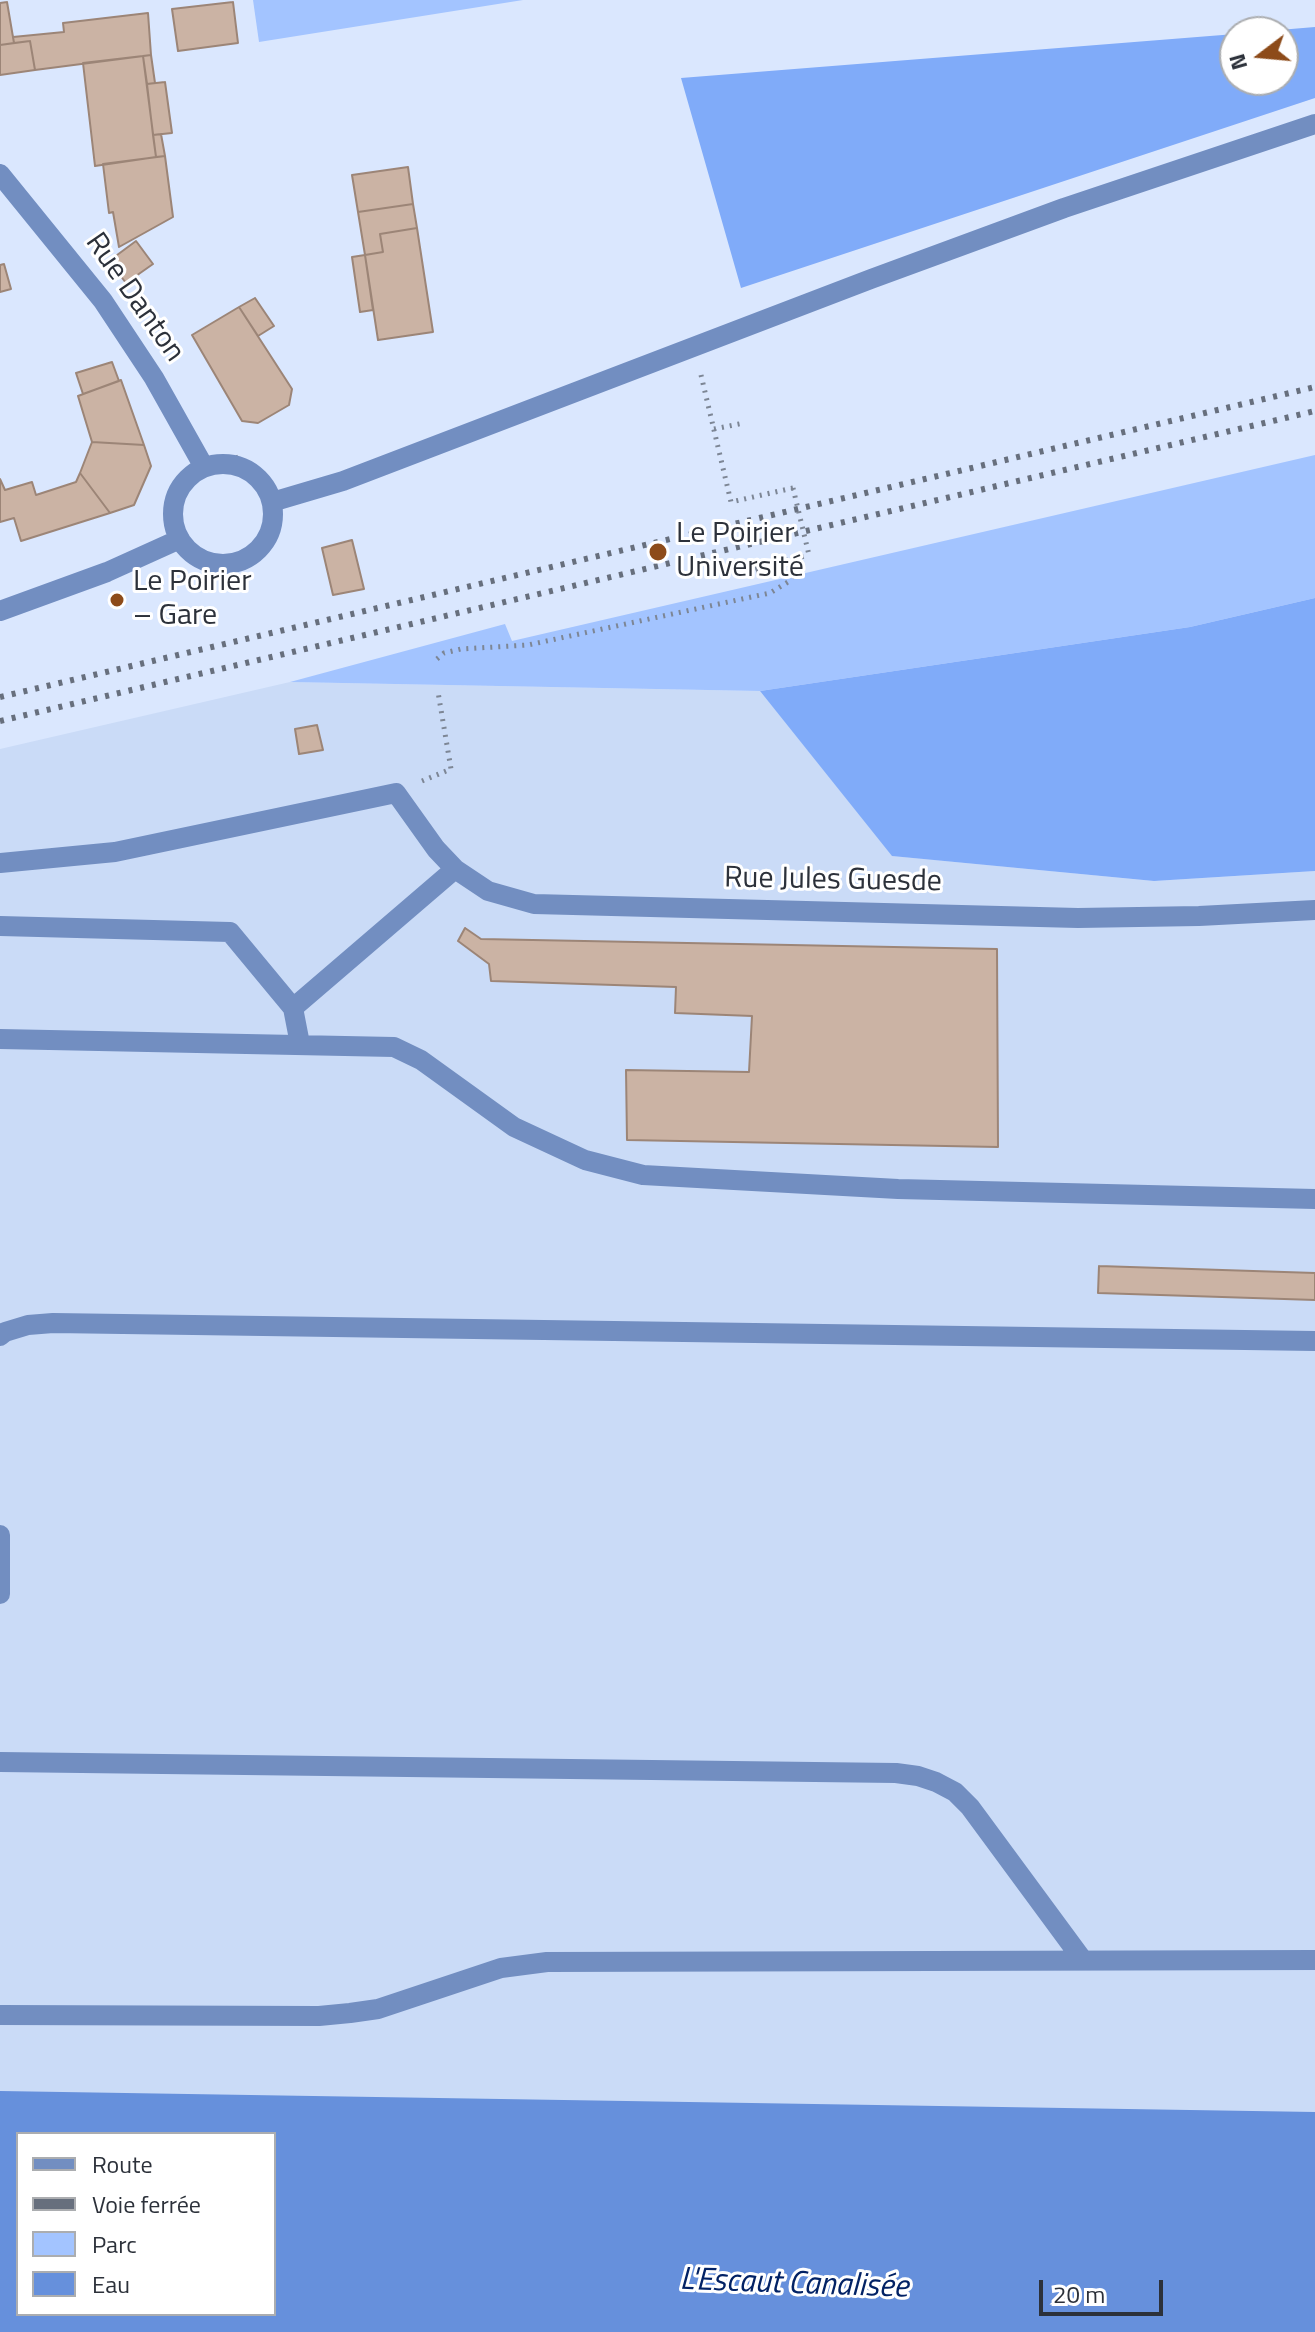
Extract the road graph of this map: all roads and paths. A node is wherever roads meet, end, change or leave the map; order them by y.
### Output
1 (1315, 124) edge
2 (0, 174) edge
3 (695, 347) junction
4 (744, 423) dead end
5 (714, 429) junction
6 (204, 467) junction
7 (272, 502) junction
8 (180, 539) junction
9 (0, 611) edge
10 (437, 659) dead end
11 (438, 692) dead end
12 (396, 793) junction
13 (0, 863) edge
14 (455, 869) junction
15 (1315, 910) edge
16 (0, 926) edge
17 (293, 1008) junction
18 (0, 1039) edge
19 (300, 1044) junction
20 (1315, 1199) edge
21 (0, 1336) edge
22 (1315, 1341) edge
23 (0, 1535) edge
24 (0, 1594) edge
25 (0, 1762) edge
26 (1082, 1959) junction
27 (1315, 1960) edge
28 (0, 2015) edge

1 - 3 street
2 - 6 street, Rue Danton
3 - 5 path
3 - 7 street
4 - 5 path
5 - 10 path, bridge
6 - 7 street
6 - 8 street
7 - 8 street
8 - 9 street
11 - 12 path
12 - 13 street
12 - 14 street, Rue Jules Guesde
14 - 15 street, Rue Jules Guesde
14 - 17 street
16 - 17 street
17 - 19 street
18 - 19 street
19 - 20 street
21 - 22 street
23 - 24 street
25 - 26 street
26 - 27 street
26 - 28 street

